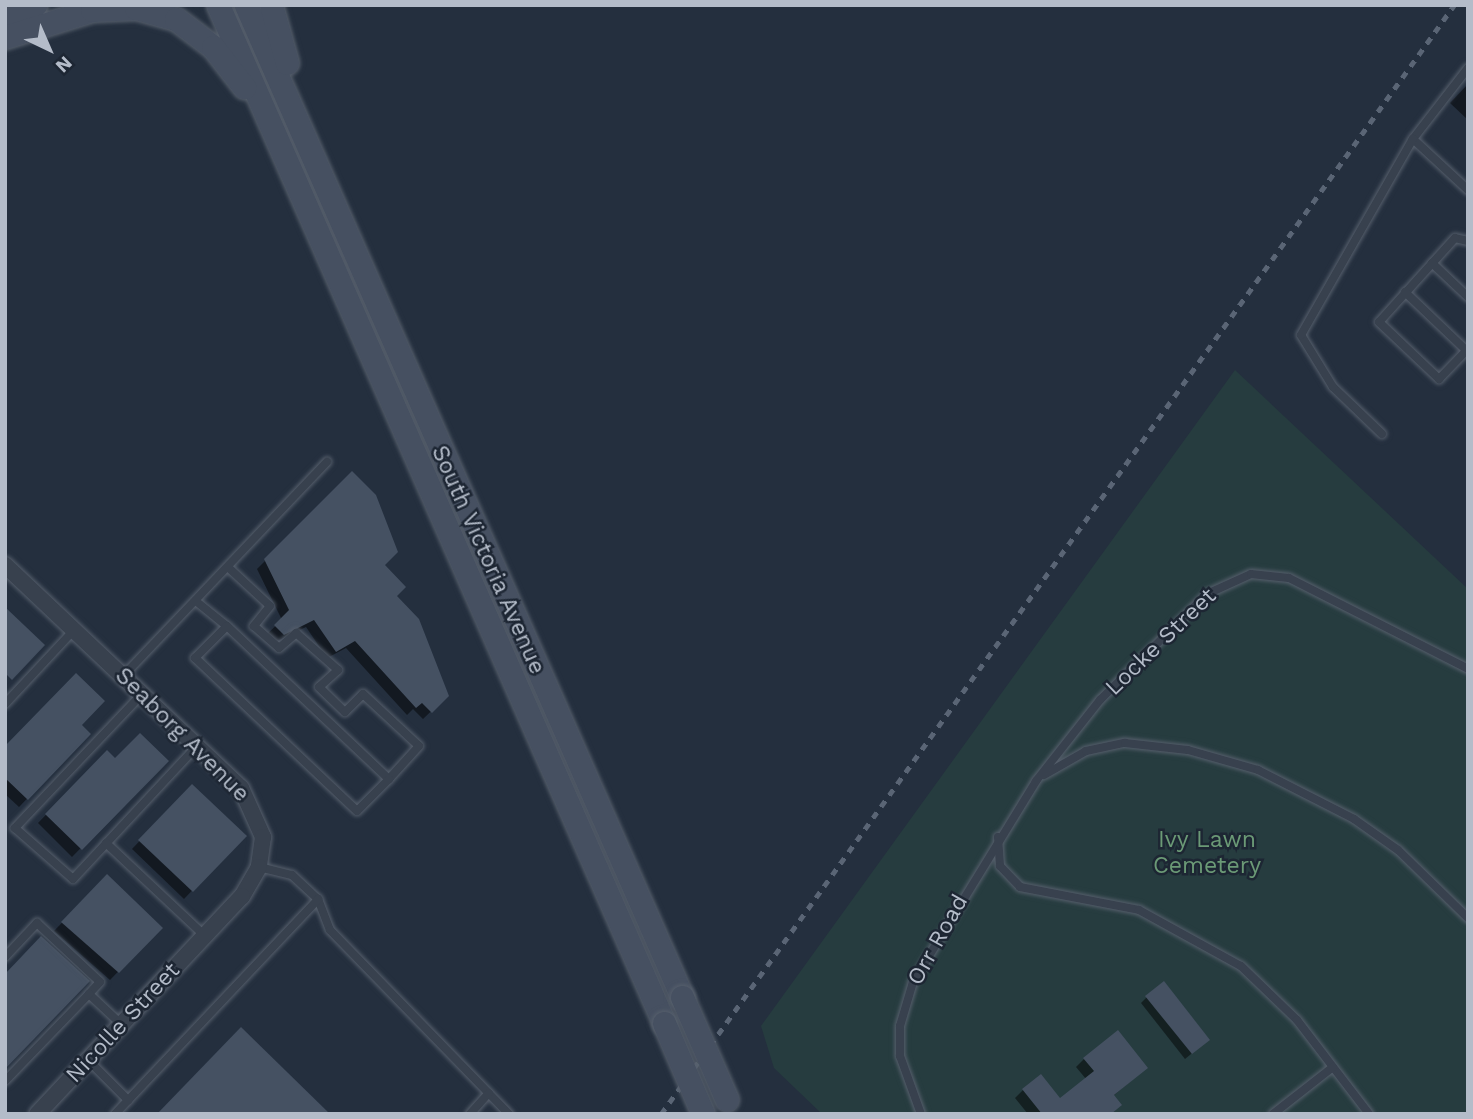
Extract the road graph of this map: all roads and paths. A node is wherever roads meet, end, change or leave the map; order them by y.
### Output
1 (35, 5) edge
2 (218, 5) edge
3 (246, 5) edge
4 (271, 5) edge
5 (5, 20) edge
6 (5, 37) edge
7 (1468, 68) edge
8 (270, 125) junction
9 (303, 126) junction
10 (1413, 139) junction
11 (1468, 190) edge
12 (1468, 241) edge
13 (1432, 263) junction
14 (1405, 292) junction
15 (1468, 297) edge
16 (1467, 350) edge
17 (1382, 435) dead end
18 (327, 462) dead end
19 (5, 565) edge
20 (230, 569) junction
21 (197, 602) junction
22 (227, 626) junction
23 (74, 630) junction
24 (1468, 669) edge
25 (123, 676) junction
26 (142, 694) junction
27 (5, 704) edge
28 (197, 746) junction
29 (389, 779) junction
30 (1036, 781) junction
31 (1000, 831) junction
32 (106, 843) junction
33 (259, 867) junction
34 (318, 899) junction
35 (1468, 918) edge
36 (207, 934) junction
37 (5, 957) edge
38 (89, 994) junction
39 (121, 1024) junction
40 (87, 1060) junction
41 (1333, 1067) junction
42 (5, 1081) edge
43 (489, 1094) junction
44 (128, 1100) junction
45 (730, 1107) edge
46 (37, 1114) edge
47 (115, 1114) edge
48 (470, 1114) edge
49 (509, 1114) edge
50 (703, 1114) edge
51 (921, 1114) edge
52 (1273, 1114) edge
53 (1369, 1114) edge

1 - 5 main road
2 - 8 main road, South Victoria Avenue
3 - 9 main road, South Victoria Avenue
4 - 9 main road
6 - 8 main road
7 - 10 lane
8 - 50 main road, South Victoria Avenue, bridge
9 - 45 main road, South Victoria Avenue, bridge
10 - 11 lane
10 - 17 lane
12 - 13 lane
13 - 14 lane
13 - 15 lane
14 - 16 lane
14 - 16 lane
18 - 20 lane
19 - 23 street, Seaborg Avenue
20 - 21 lane
20 - 29 lane
21 - 22 lane
21 - 25 lane
22 - 29 lane
22 - 29 lane
23 - 25 street, Seaborg Avenue
23 - 27 lane
24 - 30 lane, Locke Street
25 - 26 street, Seaborg Avenue
26 - 28 street, Seaborg Avenue
26 - 32 lane
28 - 32 lane
28 - 33 street, Seaborg Avenue
30 - 31 lane, Orr Road
30 - 35 lane
31 - 41 lane
31 - 51 lane, Orr Road
32 - 36 lane
33 - 34 lane
33 - 36 street
34 - 43 lane
34 - 44 lane
36 - 39 street, Nicolle Street
37 - 38 lane
38 - 39 lane
38 - 42 lane
39 - 40 street, Nicolle Street
40 - 44 lane
40 - 46 street, Nicolle Street
41 - 52 lane
41 - 53 lane
43 - 48 lane
43 - 49 lane
44 - 47 lane

